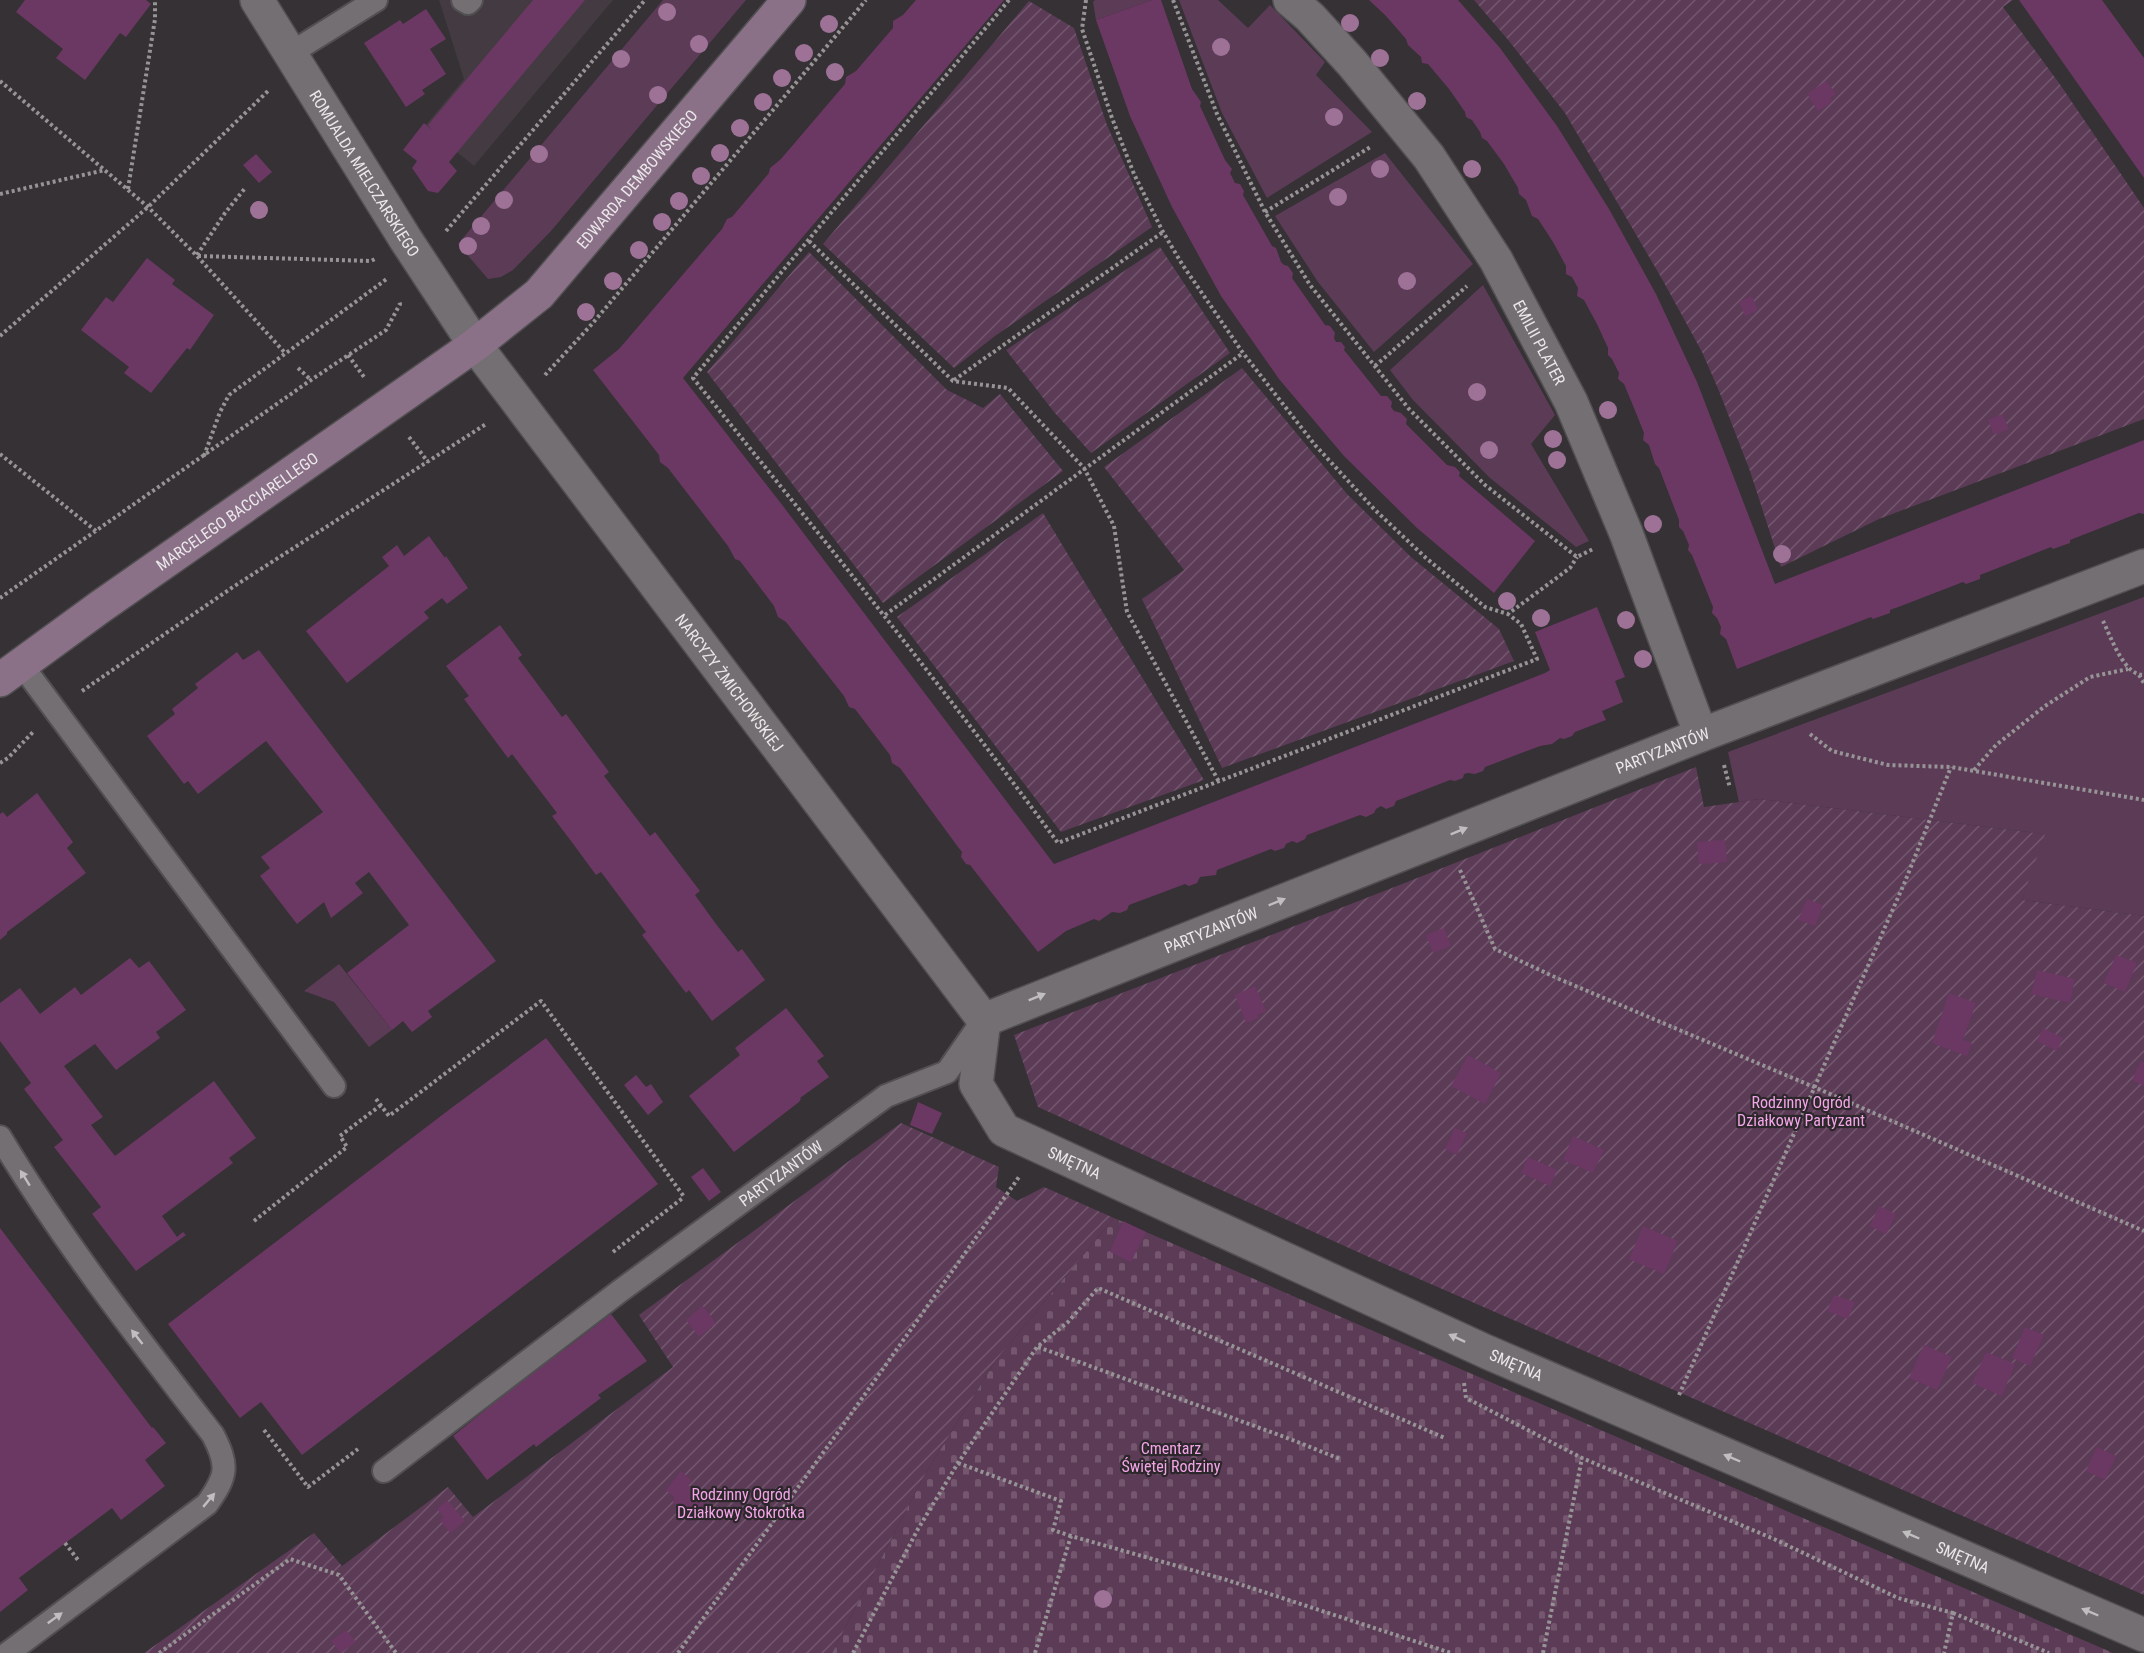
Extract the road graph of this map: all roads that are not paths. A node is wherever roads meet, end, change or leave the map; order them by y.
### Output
1 (257, 0) edge
2 (376, 0) edge
3 (463, 0) edge
4 (471, 0) edge
5 (789, 0) edge
6 (1290, 0) edge
7 (296, 60) junction
8 (475, 345) junction
9 (2144, 566) edge
10 (10, 672) edge
11 (1701, 735) junction
12 (984, 1020) junction
13 (334, 1086) dead end
14 (0, 1137) edge
15 (384, 1471) dead end
16 (2144, 1635) edge
17 (8, 1653) edge

1 - 7 street, ROMUALDA MIELCZARSKIEGO
2 - 7 lane
3 - 4 lane
5 - 8 street, EDWARDA DEMBOWSKIEGO
6 - 11 street, EMILII PLATER
7 - 8 street, ROMUALDA MIELCZARSKIEGO
8 - 10 street, MARCELEGO BACCIARELLEGO
8 - 12 street, NARCYZY ŻMICHOWSKIEJ
9 - 11 street, PARTYZANTÓW
10 - 13 lane
12 -> 11 street, PARTYZANTÓW
12 - 15 lane, PARTYZANTÓW
16 -> 12 street, SMĘTNA
17 -> 14 lane

